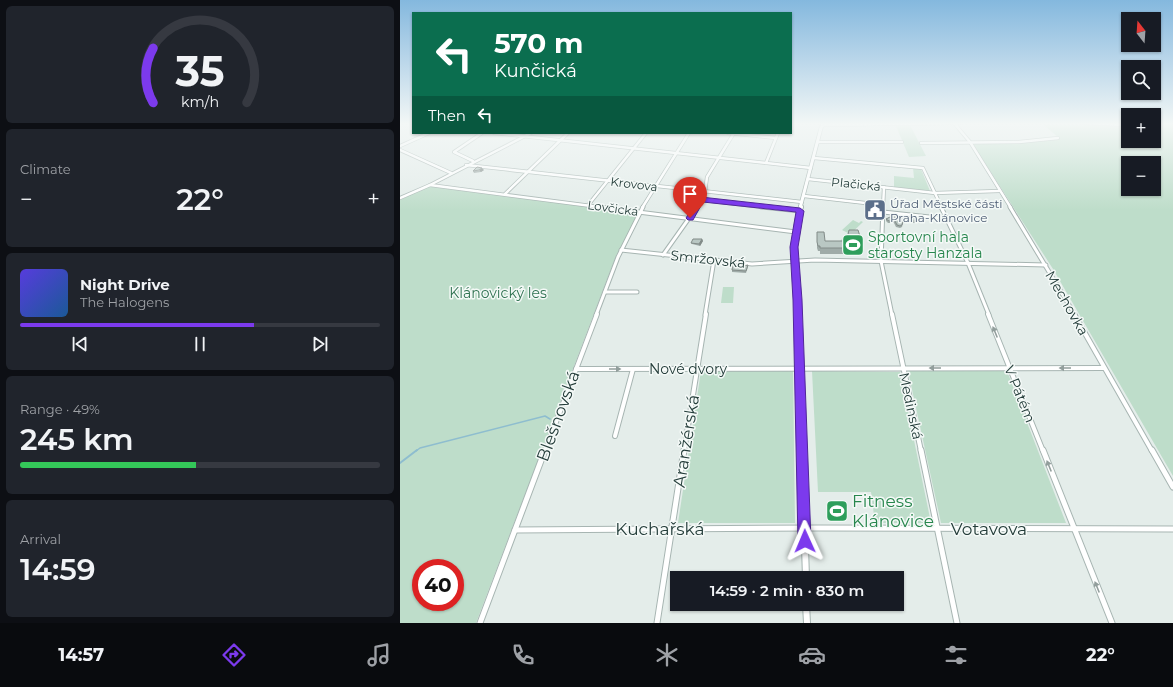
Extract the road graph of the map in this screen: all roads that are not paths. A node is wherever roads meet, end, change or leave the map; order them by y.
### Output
1 (405, 152) edge
2 (454, 152) edge
3 (491, 152) edge
4 (549, 152) edge
5 (631, 152) edge
6 (666, 152) edge
7 (722, 152) edge
8 (770, 152) edge
9 (815, 152) edge
10 (976, 152) edge
11 (676, 153) junction
12 (718, 158) junction
13 (814, 158) junction
14 (473, 161) junction
15 (766, 163) junction
16 (466, 165) junction
17 (811, 168) junction
18 (529, 172) junction
19 (451, 173) junction
20 (808, 179) junction
21 (608, 181) junction
22 (430, 185) junction
23 (656, 186) junction
24 (884, 187) junction
25 (999, 191) junction
26 (705, 192) junction
27 (400, 193) edge
28 (935, 193) junction
29 (505, 194) junction
30 (405, 196) junction
31 (804, 196) junction
32 (400, 198) edge
33 (701, 200) junction
34 (802, 202) junction
35 (589, 204) junction
36 (883, 205) junction
37 (800, 211) junction
38 (642, 212) junction
39 (883, 212) junction
40 (689, 219) junction
41 (948, 219) junction
42 (796, 232) junction
43 (621, 250) junction
44 (663, 255) junction
45 (714, 260) junction
46 (795, 261) junction
47 (881, 262) junction
48 (968, 263) junction
49 (1046, 265) junction
50 (605, 292) junction
51 (637, 292) dead end
52 (904, 368) junction
53 (1010, 368) junction
54 (1104, 368) junction
55 (576, 369) junction
56 (633, 369) junction
57 (697, 369) junction
58 (800, 369) junction
59 (615, 436) dead end
60 (1173, 487) edge
61 (672, 529) junction
62 (804, 529) junction
63 (937, 529) junction
64 (1074, 529) junction
65 (1173, 529) edge
66 (515, 530) junction
67 (806, 571) edge
68 (806, 611) edge
69 (480, 623) edge
70 (657, 623) edge
71 (807, 623) edge
72 (957, 623) edge
73 (1112, 623) edge

1 - 19 street
2 - 14 street
3 - 14 street
4 - 18 street
5 - 21 street
6 - 11 street
7 - 12 street
8 - 15 street
9 - 13 street
10 - 25 street, Mechovka
11 - 12 street
11 - 23 street, Blešnovská
12 - 15 street
12 - 26 street
13 - 17 street
13 - 28 street, V Pátém
14 - 16 street
15 - 17 street
16 - 18 street, Krovova
16 - 19 street
17 - 20 street
18 - 21 street, Krovova
18 - 29 street
19 - 22 street
20 - 24 street, Plačická
20 - 31 street
21 - 23 street, Krovova
21 - 35 street
22 - 29 street, Lovčická
22 - 30 street
23 - 26 street, Krovova
23 - 38 street, Blešnovská
24 - 28 street, Plačická
24 - 36 street, Medinská
25 - 28 street, Plačická
25 - 49 street, Mechovka
26 - 33 street
26 - 34 street, Krovova
27 - 30 street
28 - 41 street, V Pátém
29 - 35 street, Lovčická
30 - 32 street
31 - 34 street
31 - 36 street
33 - 37 street
33 - 40 street
34 - 37 street
35 - 38 street, Lovčická
36 - 39 street, Medinská
37 - 42 street
38 - 40 street, Lovčická
38 - 43 street, Blešnovská
39 - 41 street
39 - 47 street, Medinská
40 - 42 street, Lovčická
40 - 44 street
41 - 48 street, V Pátém
42 - 46 street
43 - 44 street, Smržovská
43 - 50 street, Blešnovská
44 - 45 street, Smržovská
45 - 46 street, Smržovská
45 - 57 street, Aranžérská
46 - 47 street, Smržovská
46 - 58 street
47 - 48 street, Smržovská
47 - 52 street, Medinská
48 - 49 street, Smržovská
53 -> 48 street, V Pátém
49 - 54 street, Mechovka
50 - 51 street
50 - 55 street, Blešnovská
53 -> 52 street, Nové dvory
52 - 58 street, Nové dvory
52 - 63 street, Medinská
54 -> 53 street, Nové dvory
64 -> 53 street, V Pátém
54 - 60 street, Mechovka
55 -> 56 street, Nové dvory
55 - 66 street, Blešnovská
56 - 57 street, Nové dvory
56 - 59 street
57 - 58 street, Nové dvory
57 - 61 street, Aranžérská
58 - 62 street
61 - 62 street, Kuchařská
61 - 66 street, Kuchařská
61 - 70 street, Aranžérská
62 - 63 street, Votavova
62 - 67 street
63 - 64 street, Votavova
63 - 72 street, Medinská
64 - 65 street, Votavova
73 -> 64 street, V Pátém
66 - 69 street, Blešnovská
68 - 71 street

